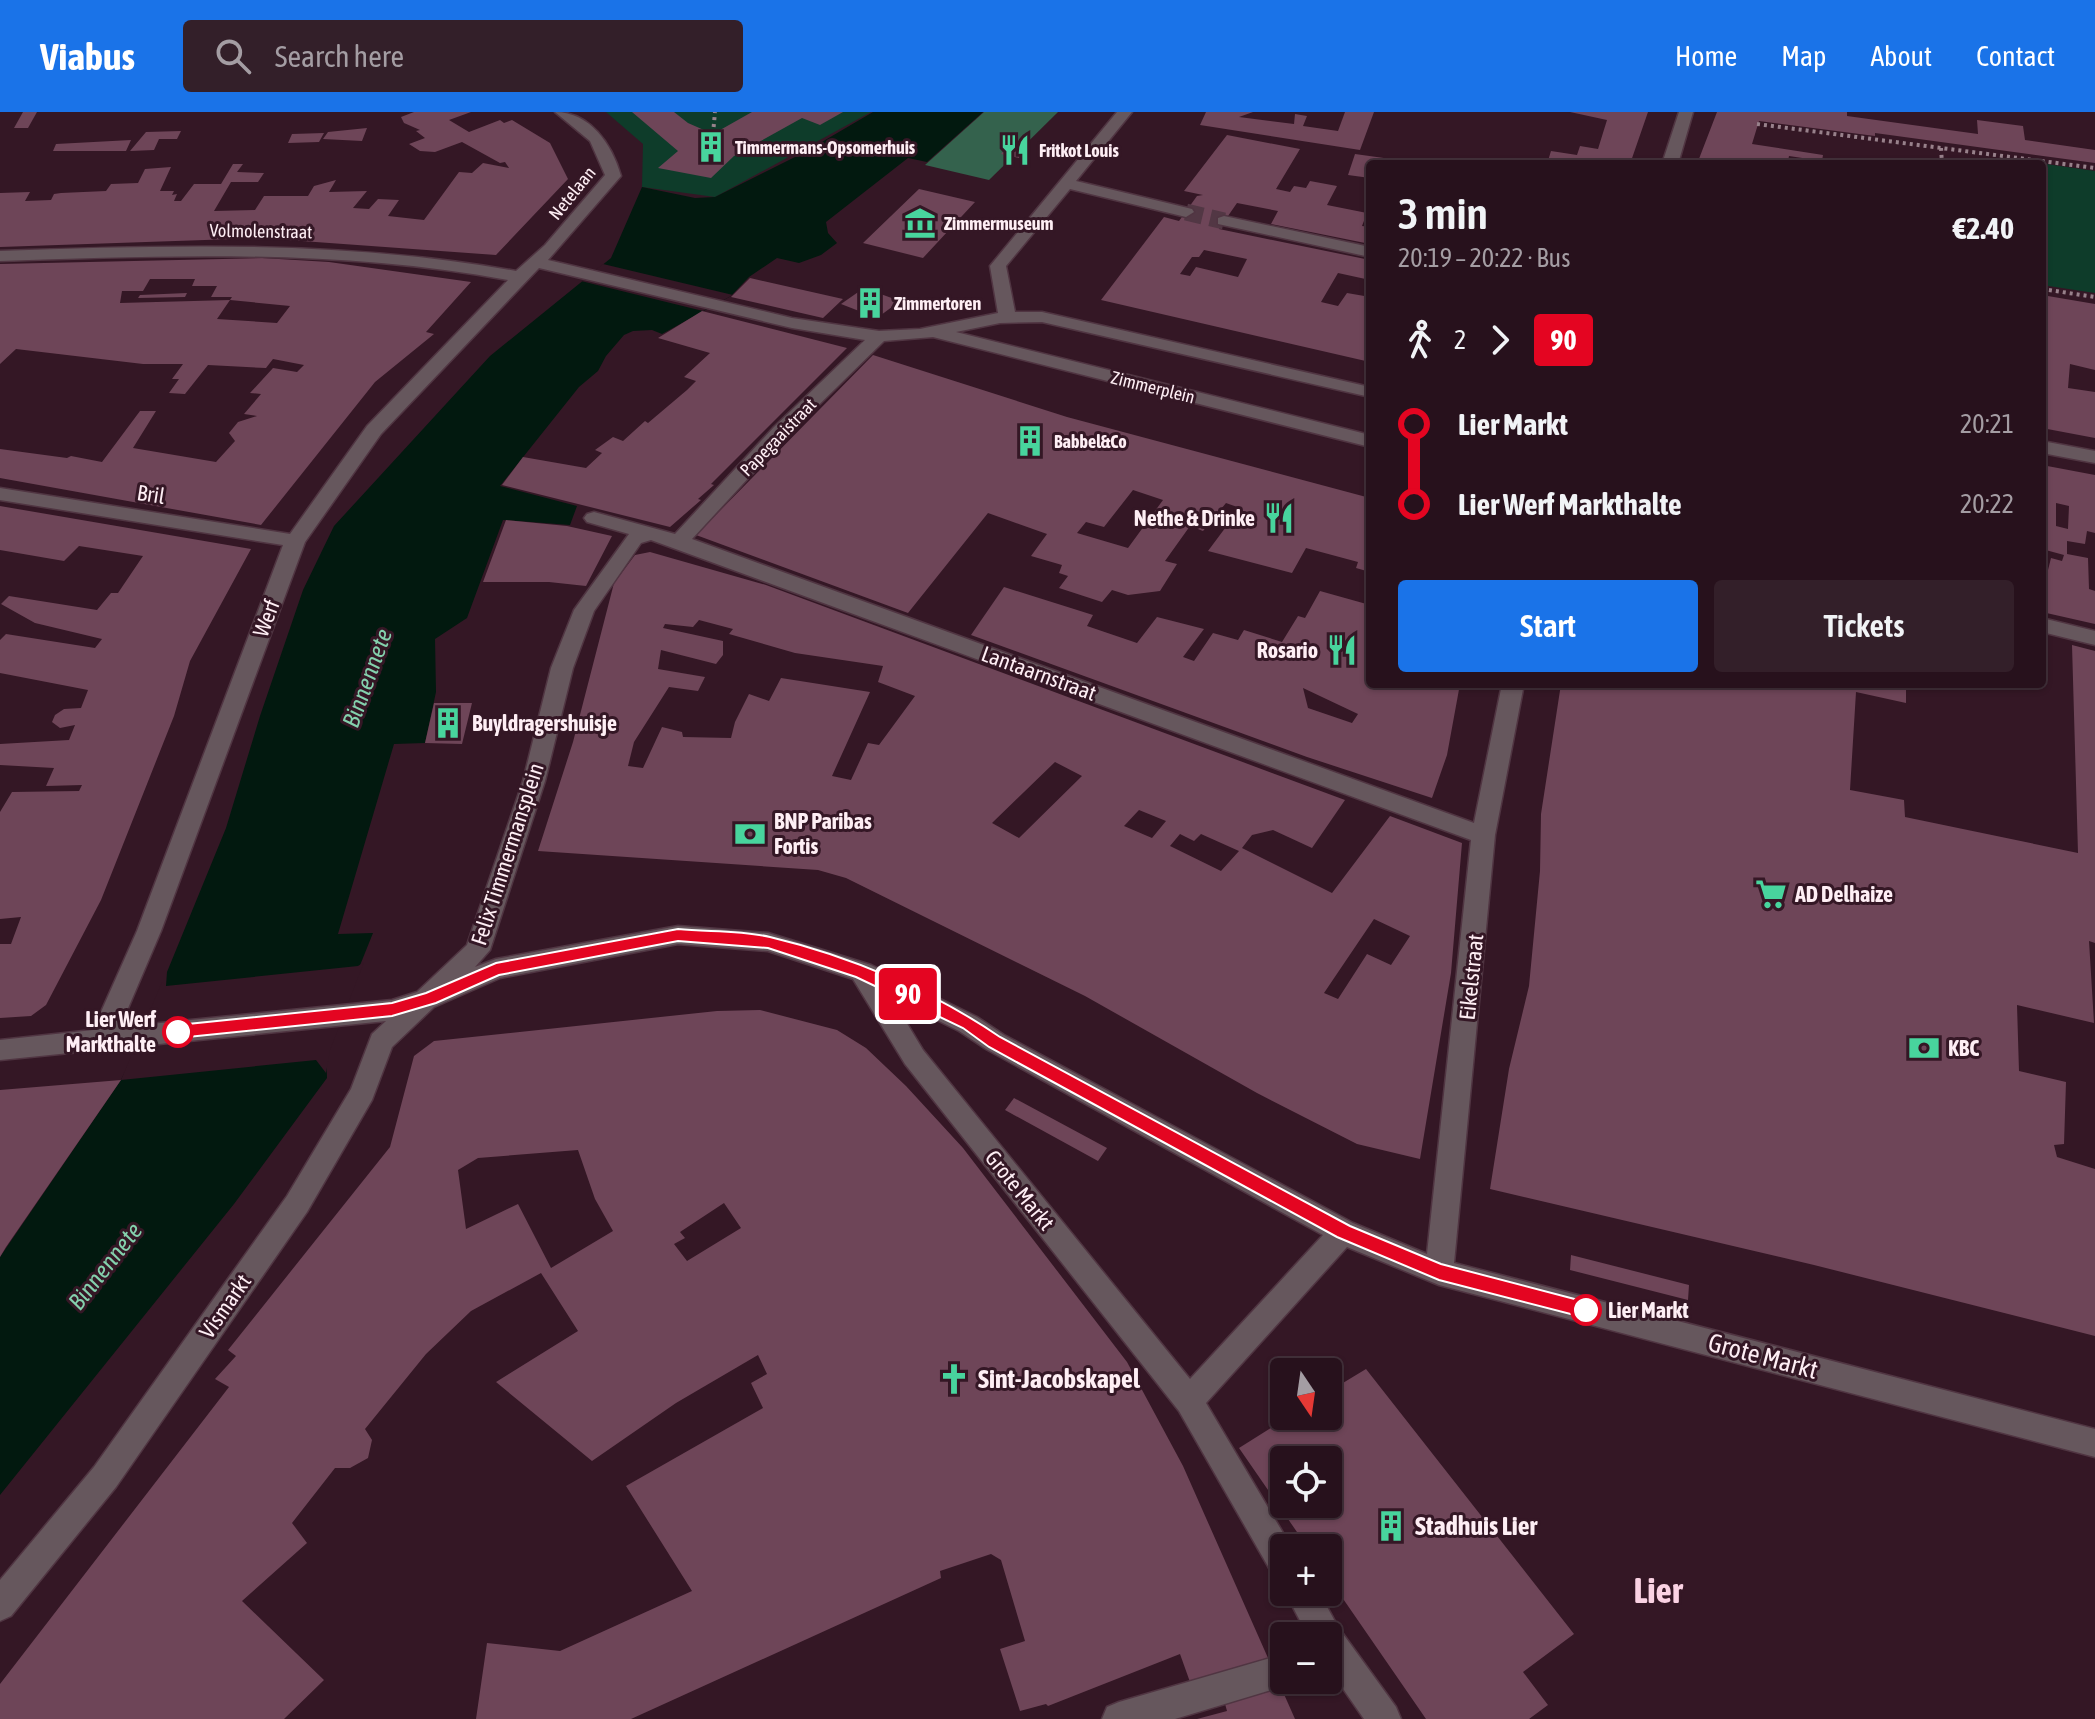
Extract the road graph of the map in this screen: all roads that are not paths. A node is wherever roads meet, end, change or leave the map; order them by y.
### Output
1 (562, 112) edge
2 (1125, 112) edge
3 (1686, 112) edge
4 (1671, 160) edge
5 (1066, 183) junction
6 (1186, 212) tunnel mouth
7 (1224, 221) tunnel mouth
8 (1366, 251) edge
9 (0, 256) edge
10 (538, 263) junction
11 (520, 277) junction
12 (1007, 314) junction
13 (937, 332) junction
14 (879, 336) junction
15 (1366, 391) edge
16 (1366, 440) edge
17 (2046, 448) edge
18 (2095, 457) edge
19 (0, 494) edge
20 (594, 518) dead end
21 (650, 533) junction
22 (295, 541) junction
23 (679, 541) junction
24 (2046, 626) edge
25 (2095, 638) edge
26 (1512, 688) edge
27 (1483, 835) junction
28 (862, 972) junction
29 (430, 998) junction
30 (102, 1039) junction
31 (0, 1050) edge
32 (1343, 1232) junction
33 (1439, 1272) junction
34 (1189, 1401) junction
35 (2095, 1443) edge
36 (1270, 1540) edge
37 (0, 1605) edge
38 (1342, 1663) edge
39 (1270, 1674) edge
40 (1119, 1719) edge
41 (1384, 1719) edge

1 - 10 street, Netelaan
2 - 5 street
3 - 4 street
5 - 6 street
5 - 12 street
7 - 8 street
9 - 11 street, Volmolenstraat
10 - 11 street, Werf
10 - 14 street, Zimmerplein
11 - 22 street, Werf
12 - 13 street, Zimmerplein
12 - 15 street, Zimmerplein
13 - 14 street, Zimmerplein
13 - 16 street, Zimmerplein
14 - 23 street, Papegaaistraat
17 - 18 street
19 - 22 street, Bril
20 - 21 street, Lantaarnstraat
21 - 23 street, Lantaarnstraat
21 - 29 street, Felix Timmermansplein
22 - 30 street, Werf
23 - 27 street, Lantaarnstraat
24 - 25 street
26 - 27 street, Eikelstraat
27 - 33 street, Eikelstraat
28 - 29 street, Grote Markt
28 - 32 street, Grote Markt
28 - 34 street, Grote Markt
29 - 30 street
29 - 37 street, Vismarkt
30 - 31 street
32 - 33 street, Grote Markt
32 - 34 street
33 - 35 street, Grote Markt
34 - 36 street, Grote Markt
38 - 41 street
39 - 40 street

